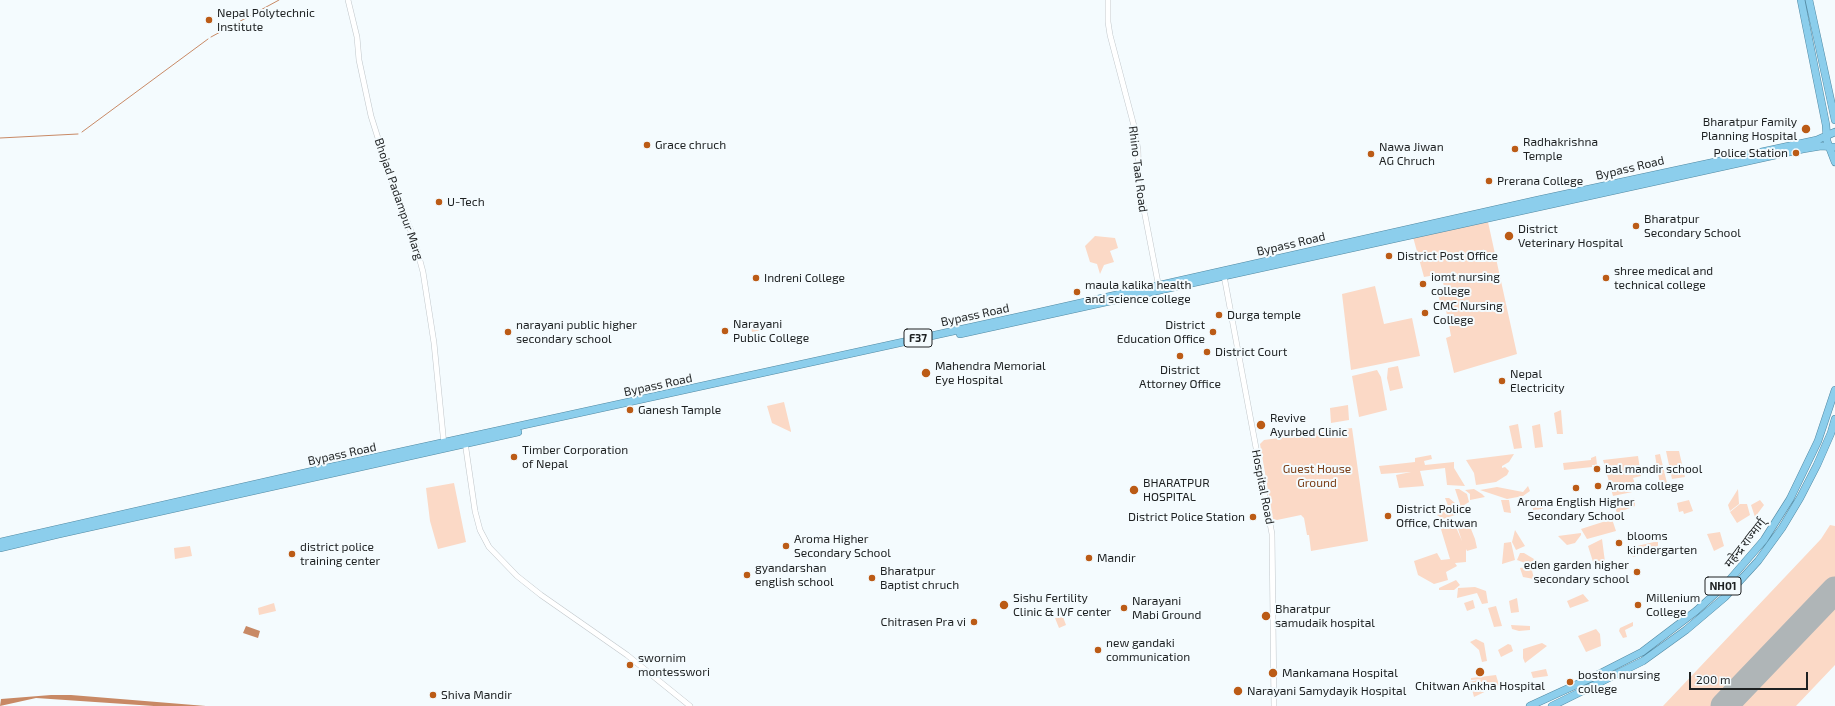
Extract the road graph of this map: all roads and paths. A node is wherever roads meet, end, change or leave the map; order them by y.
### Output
1 (348, 0) edge
2 (1108, 0) edge
3 (1801, 0) edge
4 (1809, 0) edge
5 (1835, 120) edge
6 (1835, 132) edge
7 (1827, 136) junction
8 (1832, 146) edge
9 (1770, 153) junction
10 (1835, 162) edge
11 (1223, 274) junction
12 (1159, 288) junction
13 (1835, 390) edge
14 (1835, 419) edge
15 (465, 441) junction
16 (444, 445) junction
17 (0, 542) edge
18 (0, 548) edge
19 (690, 706) edge
20 (1274, 706) edge
21 (1530, 706) edge
22 (1552, 706) edge

1 - 16 street, Bhojad Padampur Marg
2 - 12 street, Rhino Taal Road
3 - 7 highway
4 - 5 highway
6 - 7 highway, Bypass Road / F37
7 - 8 highway
7 - 9 highway, Bypass Road / F37
8 - 9 highway, Bypass Road / F37
8 - 10 highway
9 - 11 highway, Bypass Road / F37
11 - 12 highway, Bypass Road / F37
11 - 20 street, Hospital Road
12 - 15 highway, Bypass Road / F37
13 - 21 highway, महेन्द्र राज्मार्ग् / NH01
14 - 22 highway, महेन्द्र राज्मार्ग् / NH01
15 - 16 highway, Bypass Road / F37
15 - 19 street
16 - 17 highway, Bypass Road / F37
16 - 18 highway, Bypass Road / F37

